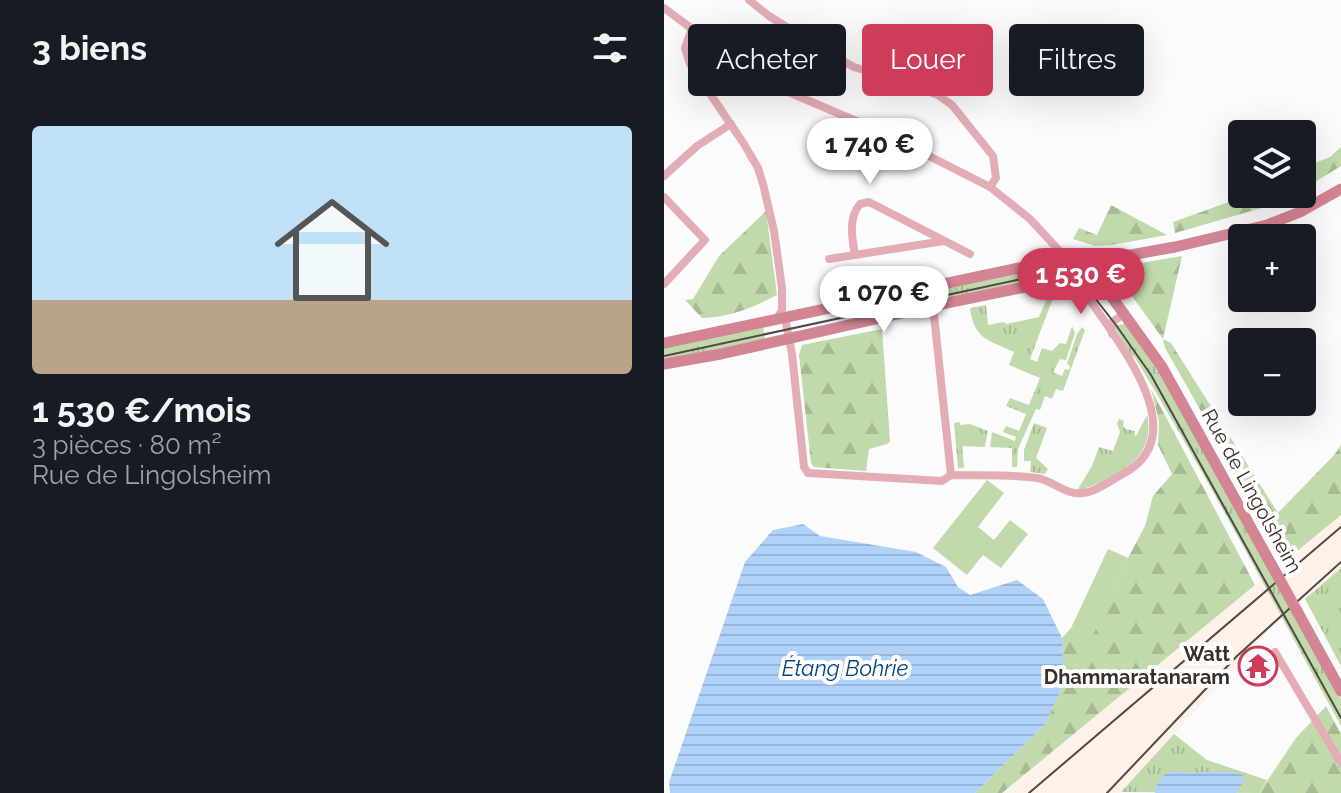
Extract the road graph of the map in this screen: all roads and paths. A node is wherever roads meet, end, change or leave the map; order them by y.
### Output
1 (749, 0) edge
2 (664, 8) edge
3 (688, 25) edge
4 (688, 39) edge
5 (688, 60) edge
6 (711, 96) edge
7 (798, 96) edge
8 (731, 124) junction
9 (664, 159) edge
10 (673, 168) junction
11 (664, 176) edge
12 (990, 187) junction
13 (1341, 189) edge
14 (664, 197) edge
15 (945, 241) junction
16 (970, 254) dead end
17 (855, 255) junction
18 (1066, 258) junction
19 (829, 259) dead end
20 (1087, 266) junction
21 (1068, 278) junction
22 (664, 284) edge
23 (933, 306) junction
24 (1125, 313) junction
25 (781, 319) junction
26 (1112, 334) junction
27 (789, 338) junction
28 (664, 343) edge
29 (664, 364) edge
30 (951, 475) junction
31 (1275, 652) dead end
32 (1341, 691) edge
33 (1341, 763) edge

1 - 12 street
2 - 3 street
4 - 5 street
6 - 8 street
7 - 12 street
8 - 10 street
8 - 25 street
9 - 10 street
10 - 11 street
12 - 18 street
13 - 20 main road
14 - 22 street
15 - 16 street
15 - 17 street
15 - 17 street
17 - 19 street
18 - 20 main road
18 - 25 main road
20 - 21 main road
20 - 24 main road, Rue de Lingolsheim
21 - 23 main road
21 - 26 street
23 - 27 main road
23 - 30 street
24 - 26 street
24 - 32 main road, Rue de Lingolsheim, bridge
25 - 27 street
25 - 28 main road
26 - 30 street
27 - 29 main road
27 - 30 street
31 - 33 street

